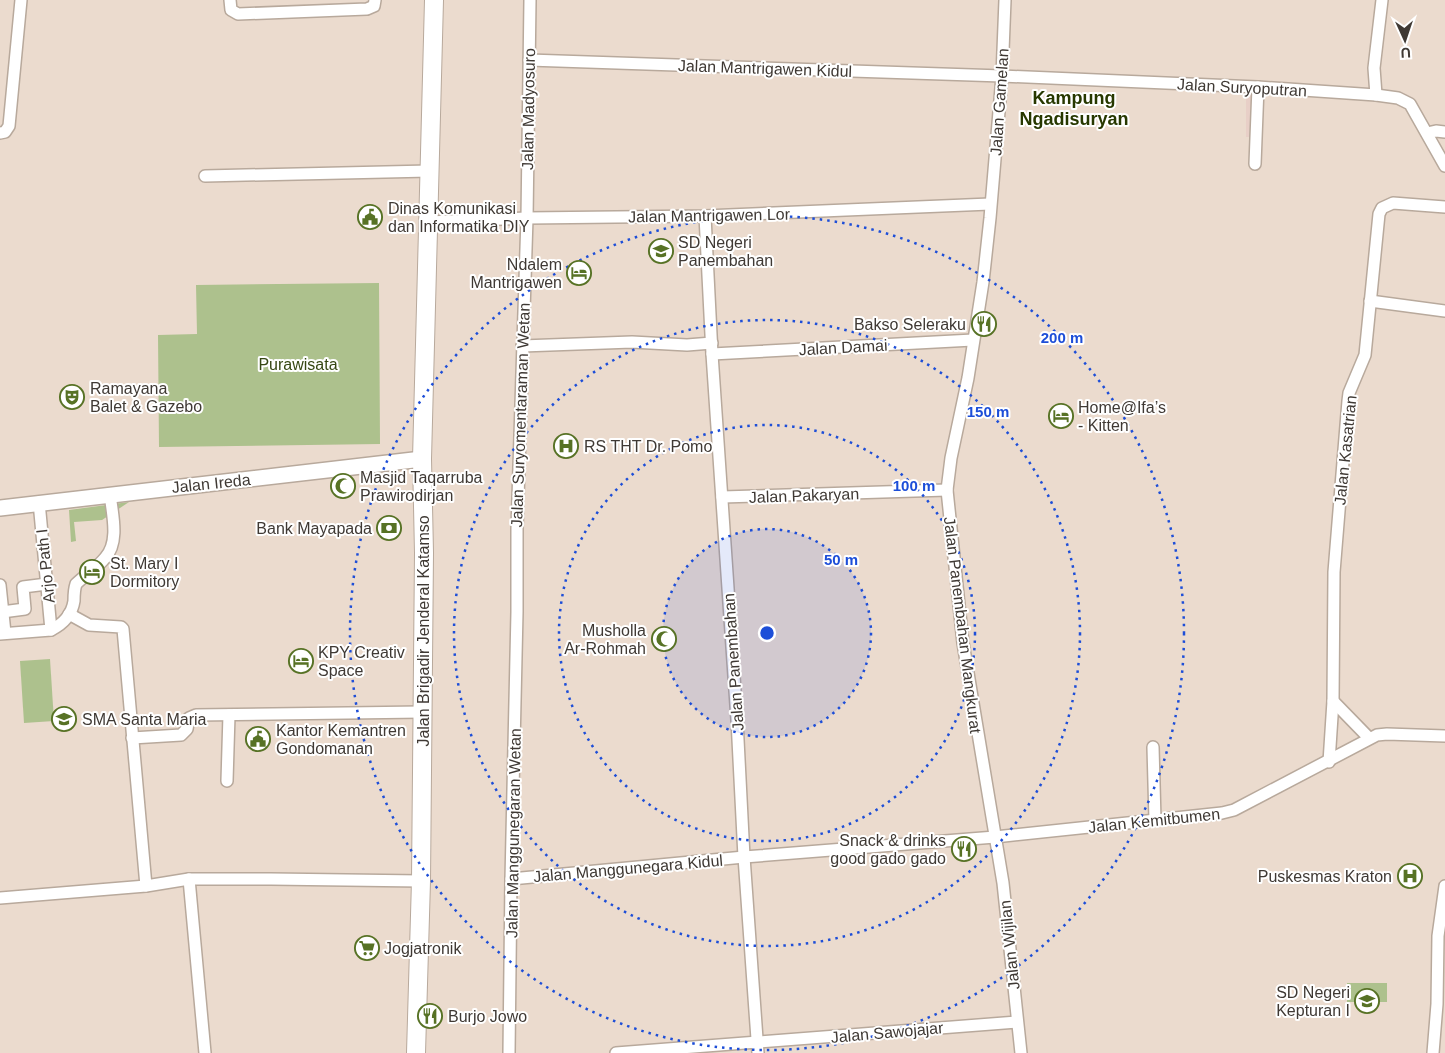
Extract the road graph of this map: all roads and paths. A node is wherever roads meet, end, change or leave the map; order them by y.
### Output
1 (20, 0) edge
2 (230, 0) edge
3 (375, 0) edge
4 (434, 0) edge
5 (530, 0) edge
6 (1005, 0) edge
7 (1382, 0) edge
8 (529, 60) junction
9 (1002, 76) junction
10 (1258, 87) junction
11 (1376, 95) junction
12 (1445, 132) edge
13 (0, 133) edge
14 (1427, 133) junction
15 (1255, 164) dead end
16 (1445, 166) edge
17 (429, 171) junction
18 (205, 176) dead end
19 (990, 204) junction
20 (1445, 207) edge
21 (705, 216) junction
22 (527, 218) junction
23 (428, 222) junction
24 (1370, 302) junction
25 (1445, 310) edge
26 (973, 340) junction
27 (522, 346) junction
28 (712, 349) junction
29 (422, 459) junction
30 (947, 490) junction
31 (110, 494) junction
32 (722, 497) junction
33 (39, 502) junction
34 (0, 508) edge
35 (47, 584) junction
36 (0, 585) edge
37 (2, 612) junction
38 (517, 612) joint
39 (69, 614) junction
40 (51, 630) junction
41 (3, 634) edge
42 (1332, 701) junction
43 (422, 712) junction
44 (230, 715) junction
45 (1445, 736) edge
46 (132, 738) junction
47 (1368, 738) junction
48 (1153, 747) dead end
49 (1329, 762) junction
50 (228, 781) dead end
51 (1155, 820) junction
52 (995, 837) junction
53 (744, 857) junction
54 (189, 879) junction
55 (511, 879) junction
56 (421, 882) junction
57 (146, 886) junction
58 (1445, 886) edge
59 (0, 898) edge
60 (1017, 1022) junction
61 (758, 1048) edge
62 (205, 1053) edge
63 (416, 1053) edge
64 (509, 1053) edge
65 (616, 1053) edge
66 (1021, 1053) edge
67 (1433, 1053) edge

1 - 13 street
2 - 3 street
4 - 17 main road, Jalan Brigadir Jenderal Katamso
5 - 8 street, Jalan Madyosuro
6 - 9 street, Jalan Gamelan
7 - 11 street
8 - 9 street, Jalan Mantrigawen Kidul
8 - 22 street, Jalan Madyosuro
9 - 10 street, Jalan Suryoputran
9 - 19 street, Jalan Gamelan
10 - 11 street, Jalan Suryoputran
10 - 15 street
11 - 14 street, Jalan Suryoputran
12 - 14 street
14 - 16 street, Jalan Suryoputran
17 - 18 street
17 - 23 main road, Jalan Brigadir Jenderal Katamso
19 - 21 street, Jalan Mantrigawen Lor
19 - 26 street, Jalan Panembahan Mangkurat
20 - 24 street, Jalan Kasatrian
21 - 22 street, Jalan Mantrigawen Lor
21 - 28 street, Jalan Panembahan
22 - 23 street, Jalan Mantrigawen Lor
22 - 27 street, Jalan Suryomentaraman Wetan
23 - 29 main road, Jalan Brigadir Jenderal Katamso
24 - 25 street
24 - 42 street, Jalan Kasatrian
26 - 28 street, Jalan Damai
26 - 30 street, Jalan Panembahan Mangkurat
27 - 28 street, Jalan Damai
27 - 38 street, Jalan Suryomentaraman Wetan
28 - 32 street, Jalan Panembahan
29 - 31 street, Jalan Ireda
29 - 43 main road, Jalan Brigadir Jenderal Katamso
30 - 32 street, Jalan Pakaryan
30 - 52 street, Jalan Panembahan Mangkurat
31 - 33 street, Jalan Ireda
31 - 39 street
32 - 53 street, Jalan Panembahan
33 - 34 street, Jalan Ireda
33 - 35 street, Arjo Path I
35 - 37 street
35 - 40 street, Arjo Path I
36 - 37 street
37 - 41 street
38 - 55 street, Jalan Manggunegaran Wetan
39 - 40 street
39 - 46 street
40 - 41 street
42 - 47 street
42 - 49 street, Jalan Kasatrian
43 - 44 street
43 - 56 main road, Jalan Brigadir Jenderal Katamso
44 - 46 street
44 - 50 street
45 - 47 street, Jalan Kemitbumen
46 - 57 street
47 - 49 street, Jalan Kemitbumen
48 - 51 street
49 - 51 street, Jalan Kemitbumen
51 - 52 street, Jalan Kemitbumen
52 - 53 street
52 - 60 street, Jalan Wijilan
53 - 55 street, Jalan Manggunegara Kidul
53 - 61 street, Jalan Panembahan
54 - 56 street
54 - 57 street
54 - 62 street
55 - 64 street, Jalan Manggunegaran Wetan
56 - 63 main road, Jalan Brigadir Jenderal Katamso
57 - 59 street
58 - 67 street
60 - 61 street, Jalan Sawojajar
60 - 66 street, Jalan Wijilan
61 - 65 street, Jalan Sawojajar

